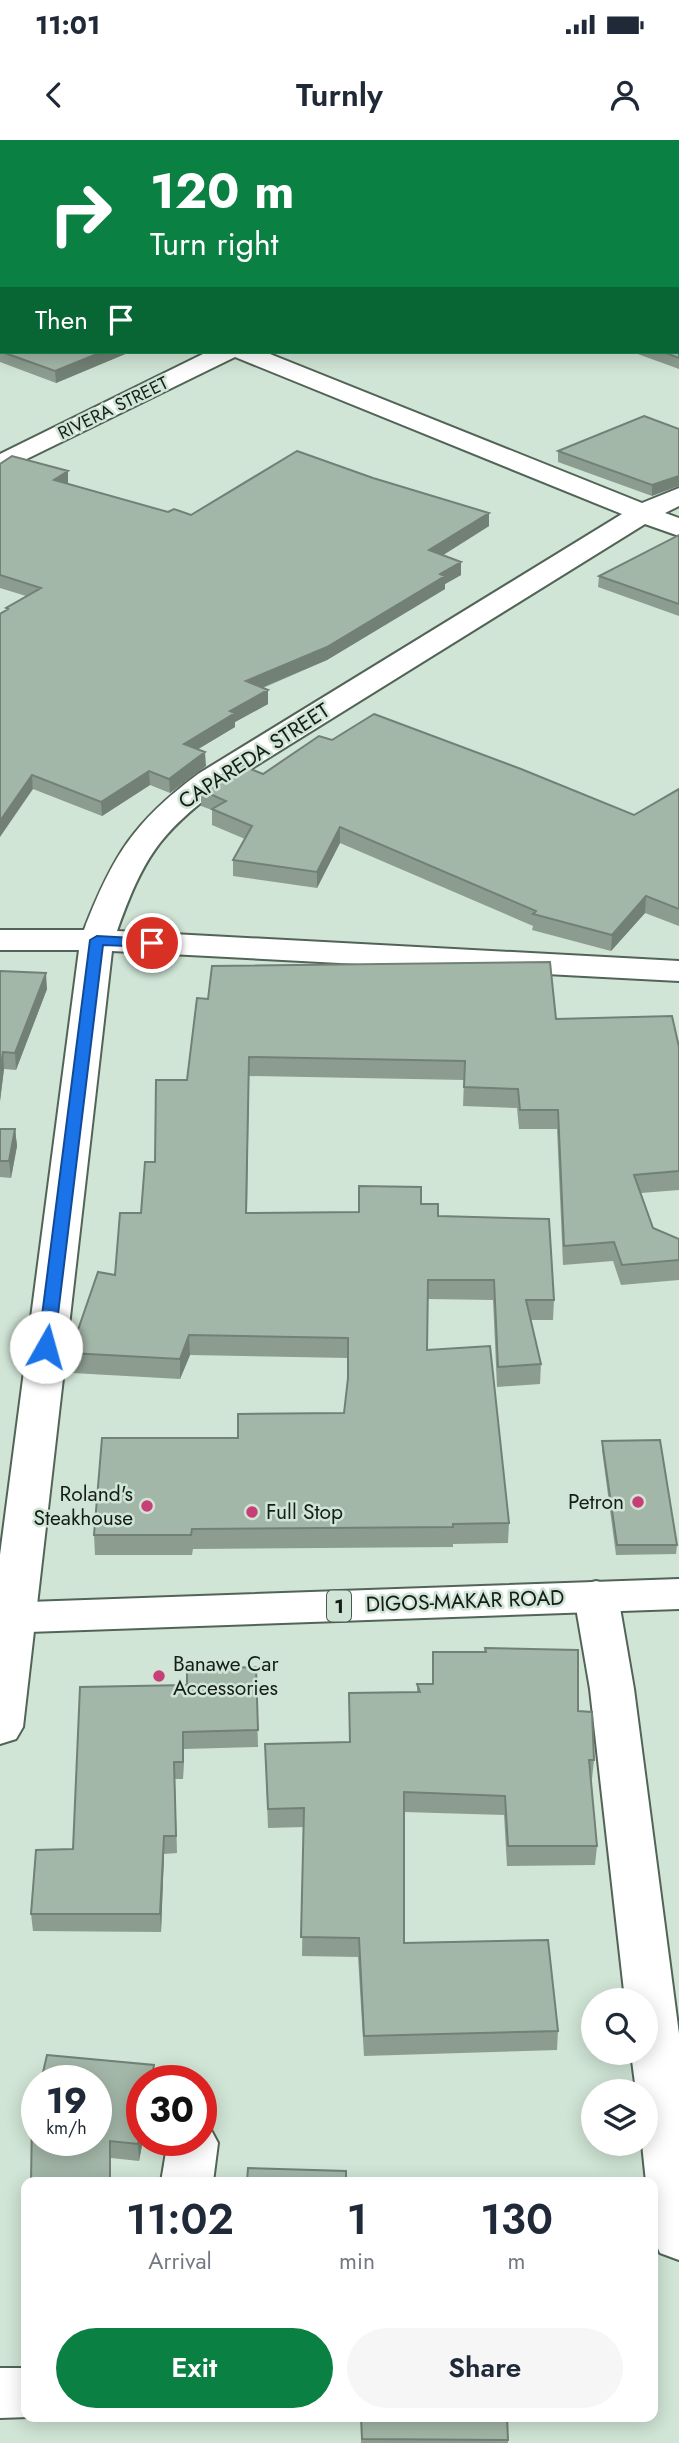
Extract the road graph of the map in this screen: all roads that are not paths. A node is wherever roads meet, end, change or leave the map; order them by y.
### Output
1 (222, 354) edge
2 (249, 354) edge
3 (0, 464) edge
4 (679, 496) edge
5 (643, 513) junction
6 (679, 528) edge
7 (0, 940) edge
8 (97, 940) junction
9 (679, 971) edge
10 (679, 1594) edge
11 (596, 1596) junction
12 (6, 1618) edge
13 (0, 1727) edge
14 (679, 2237) edge
15 (0, 2393) edge
16 (21, 2393) edge

1 - 3 street, RIVERA STREET
2 - 5 street
4 - 5 street, CAPAREDA STREET
5 - 6 street
5 - 8 street, CAPAREDA STREET
7 - 8 street
8 - 9 street
8 - 12 street, CAPAREDA STREET
10 - 11 street, DIGOS-MAKAR ROAD / 1
11 - 12 street, DIGOS-MAKAR ROAD / 1
11 - 14 street
12 - 13 street, CAPAREDA STREET
15 - 16 street

